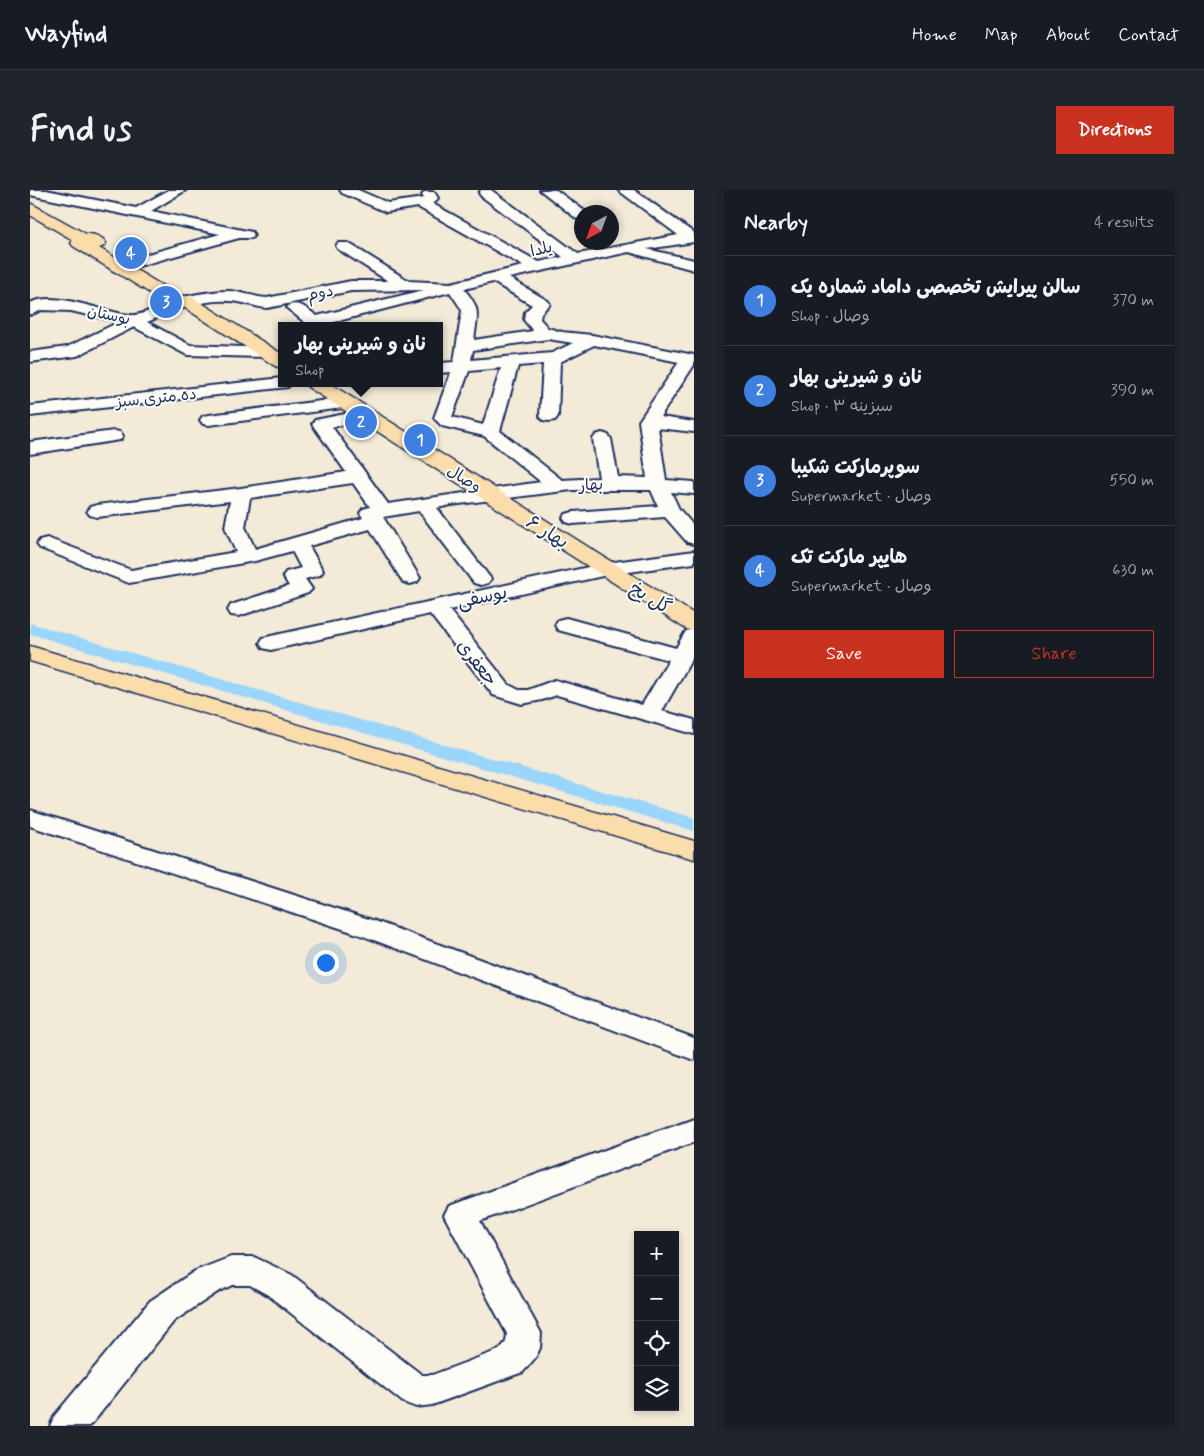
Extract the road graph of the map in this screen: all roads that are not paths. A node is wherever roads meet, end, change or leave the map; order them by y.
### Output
1 (179, 190) edge
2 (347, 190) edge
3 (547, 190) edge
4 (624, 190) edge
5 (30, 191) edge
6 (486, 193) dead end
7 (420, 196) edge
8 (30, 208) edge
9 (574, 210) edge
10 (136, 214) junction
11 (692, 237) edge
12 (619, 243) edge
13 (342, 246) dead end
14 (626, 248) junction
15 (576, 258) junction
16 (125, 265) junction
17 (694, 265) edge
18 (536, 267) junction
19 (495, 277) junction
20 (405, 285) junction
21 (455, 288) junction
22 (66, 290) dead end
23 (344, 300) dead end
24 (186, 301) junction
25 (33, 305) edge
26 (296, 308) dead end
27 (360, 310) junction
28 (62, 320) dead end
29 (134, 322) junction
30 (548, 334) junction
31 (592, 340) junction
32 (465, 346) junction
33 (265, 352) junction
34 (443, 354) edge
35 (30, 358) edge
36 (552, 359) junction
37 (278, 360) edge
38 (692, 360) edge
39 (511, 362) junction
40 (462, 366) junction
41 (443, 368) edge
42 (278, 383) edge
43 (321, 387) edge
44 (117, 397) junction
45 (345, 403) junction
46 (30, 412) edge
47 (365, 415) junction
48 (549, 416) dead end
49 (209, 420) dead end
50 (648, 421) junction
51 (694, 427) edge
52 (490, 432) junction
53 (602, 439) dead end
54 (35, 442) edge
55 (359, 476) junction
56 (657, 482) junction
57 (609, 483) junction
58 (558, 486) junction
59 (694, 488) edge
60 (488, 493) junction
61 (241, 494) junction
62 (424, 504) junction
63 (97, 511) dead end
64 (670, 511) junction
65 (376, 515) junction
66 (573, 518) dead end
67 (694, 538) edge
68 (47, 544) dead end
69 (298, 544) junction
70 (248, 556) junction
71 (694, 557) edge
72 (607, 569) junction
73 (410, 578) dead end
74 (482, 579) dead end
75 (434, 606) junction
76 (239, 610) dead end
77 (694, 624) edge
78 (566, 626) dead end
79 (694, 636) edge
80 (271, 643) dead end
81 (30, 653) edge
82 (682, 657) junction
83 (648, 714) junction
84 (694, 727) edge
85 (30, 818) edge
86 (694, 850) edge
87 (694, 1049) edge
88 (694, 1130) edge
89 (68, 1426) edge

1 - 10 street
2 - 7 street
3 - 9 street
4 - 11 street
5 - 10 street
6 - 15 street
7 - 18 street
8 - 16 main road
10 - 16 street
11 - 14 street, یلدا
12 - 14 street
13 - 20 street
14 - 15 street, یلدا
14 - 17 street
15 - 18 street, یلدا
16 - 24 main road
18 - 19 street, یلدا
19 - 21 street, یلدا
19 - 30 street
20 - 21 street, دوم
20 - 24 street, دوم
21 - 27 street, یلدا
21 - 32 street
22 - 25 street
23 - 27 street
24 - 29 street, بوستان
24 - 33 main road
25 - 28 street
25 - 29 street, بوستان
26 - 27 street, یلدا
29 - 33 street
29 - 35 street
30 - 31 street
30 - 32 street
31 - 36 street
31 - 38 street
32 - 40 street
33 - 37 main road
34 - 40 street
36 - 39 street
36 - 48 street
38 - 50 street
39 - 40 street
39 - 52 street
40 - 41 street
40 - 52 street
42 - 44 street, ده متری سبز
43 - 45 main road, وصال
44 - 46 street, ده متری سبز
44 - 54 street
45 - 47 main road, وصال
45 - 49 street
46 - 54 street
47 - 55 street
47 - 60 main road, وصال
50 - 51 street
50 - 56 street
52 - 58 street
53 - 57 street
55 - 61 street
55 - 65 street
56 - 57 street, بهار
56 - 59 street, بهار
56 - 64 street
57 - 58 street, بهار
58 - 60 street, بهار
60 - 62 street, بهار
60 - 72 main road, بهار ۶
61 - 63 street
61 - 70 street
62 - 65 street, بهار
62 - 74 street
64 - 66 street
64 - 67 street
65 - 69 street, بهار
65 - 73 street
68 - 70 street, بهار
69 - 70 street, بهار
69 - 76 street
71 - 72 street, یوسفی
72 - 75 street, یوسفی
72 - 77 main road, گل یخ
75 - 80 street, یوسفی
75 - 83 street, جعفری
78 - 82 street
79 - 82 street
81 - 86 main road
82 - 83 street
83 - 84 street, جعفری
85 - 87 street
88 - 89 street

